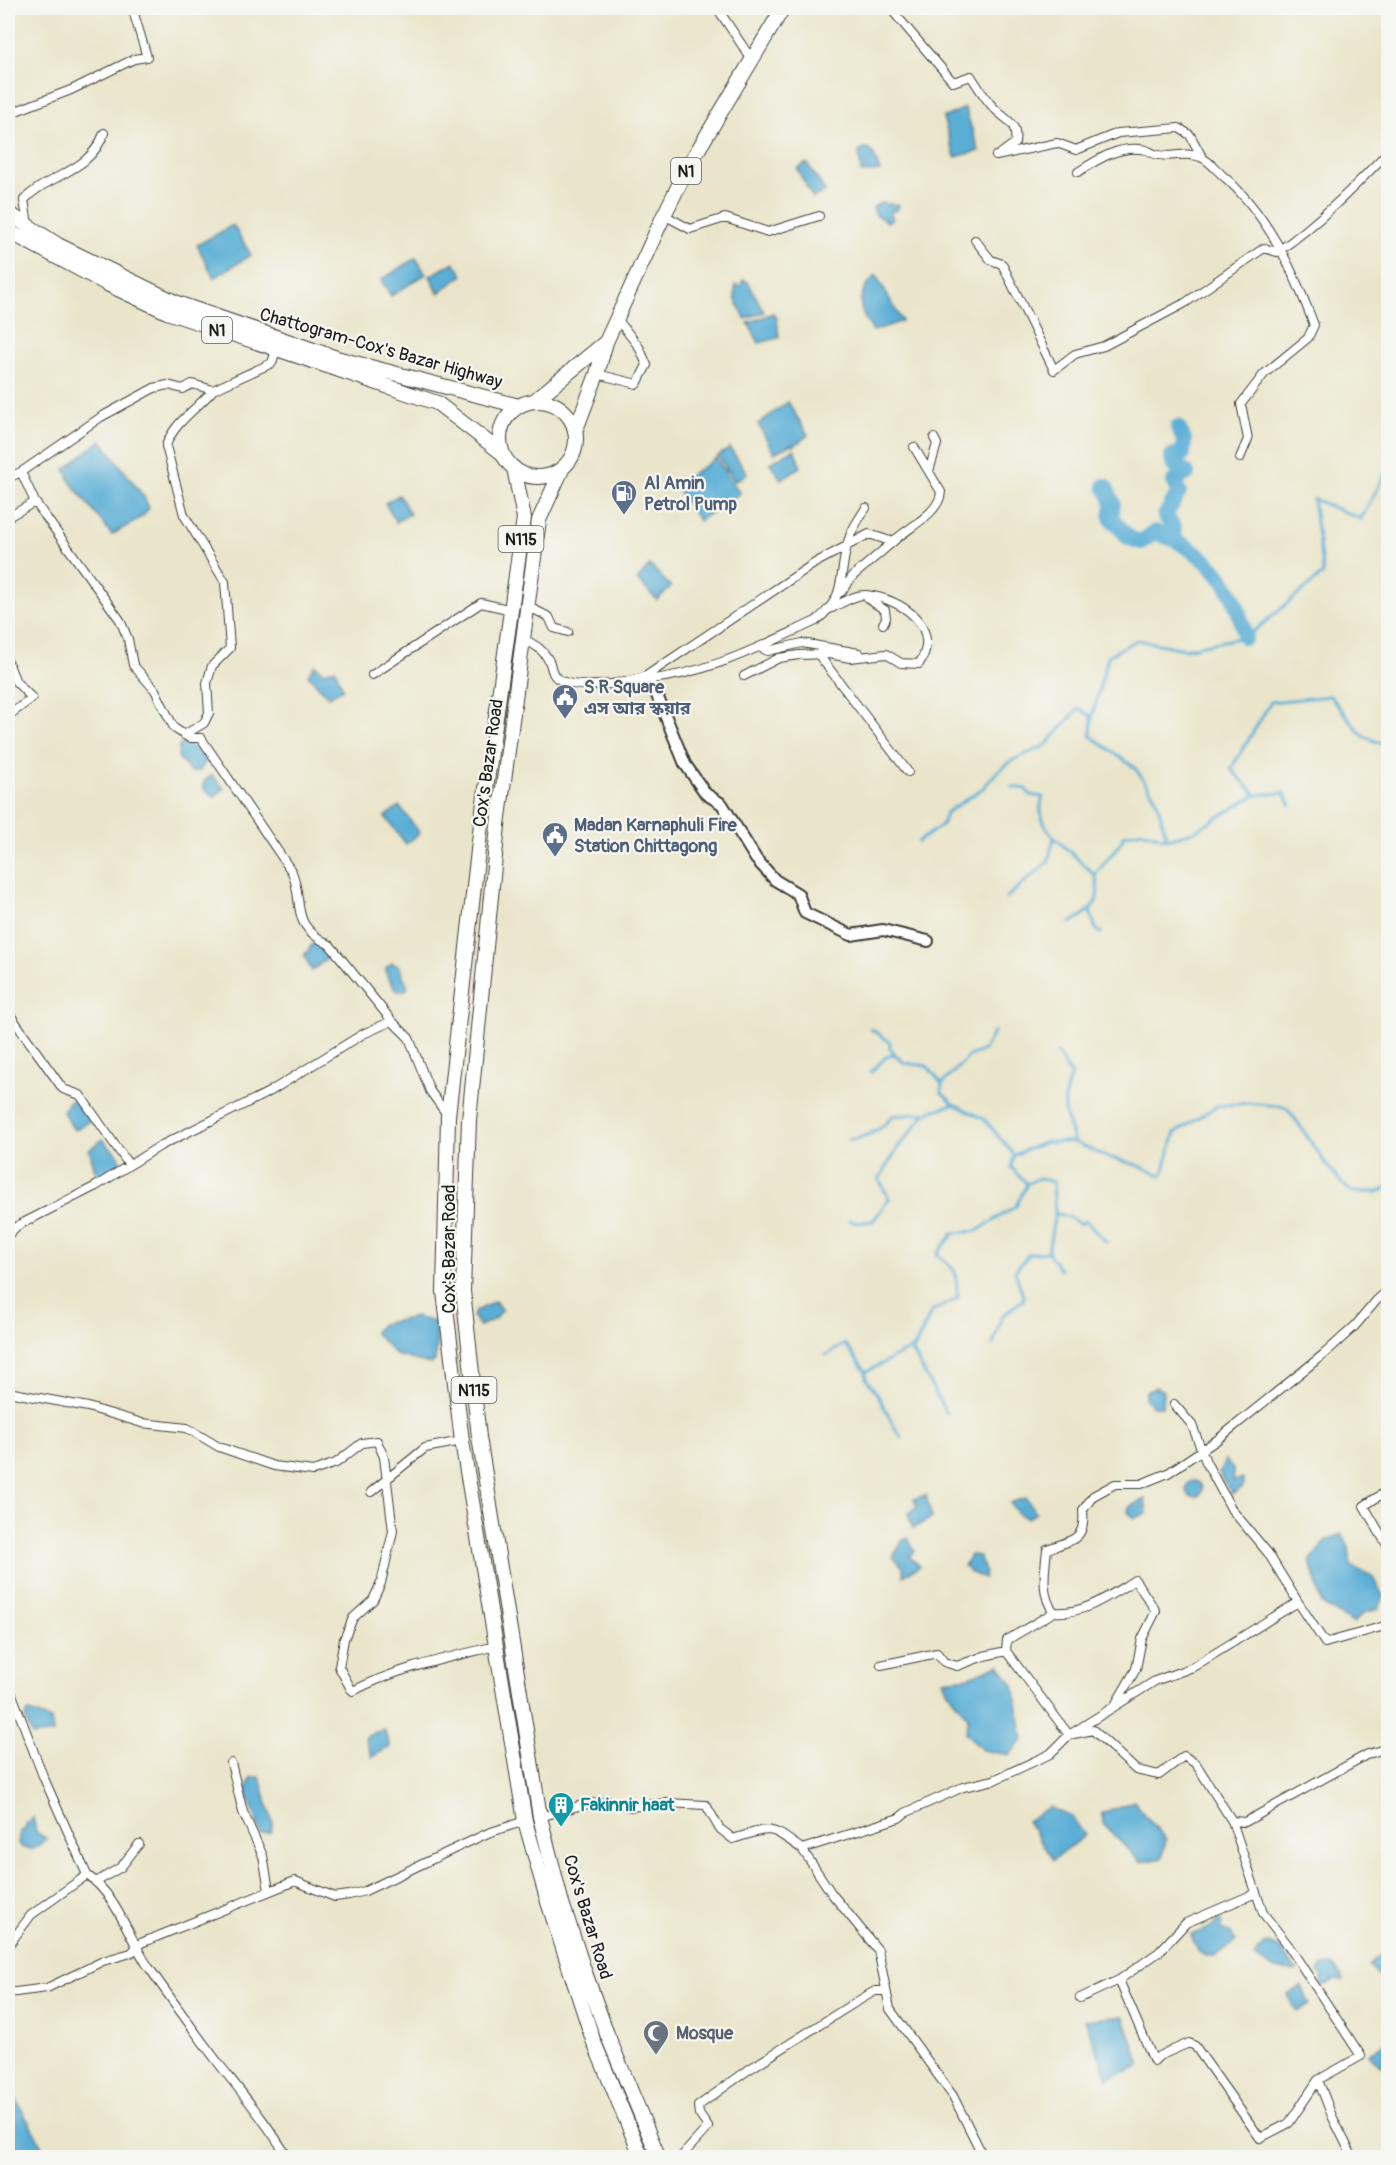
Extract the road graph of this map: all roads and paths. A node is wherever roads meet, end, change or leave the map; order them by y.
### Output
1 (138, 8) edge
2 (717, 8) edge
3 (783, 8) edge
4 (890, 8) edge
5 (752, 60) junction
6 (8, 114) edge
7 (104, 132) dead end
8 (1389, 152) edge
9 (1202, 157) junction
10 (1078, 172) dead end
11 (8, 213) edge
12 (664, 215) junction
13 (819, 216) dead end
14 (28, 225) junction
15 (8, 231) edge
16 (975, 240) dead end
17 (1280, 250) junction
18 (618, 320) junction
19 (606, 342) junction
20 (276, 350) junction
21 (597, 374) junction
22 (213, 390) junction
23 (534, 401) junction
24 (519, 406) junction
25 (575, 432) junction
26 (934, 438) dead end
27 (914, 447) dead end
28 (502, 453) junction
29 (1240, 458) dead end
30 (563, 467) junction
31 (514, 468) junction
32 (929, 471) junction
33 (21, 472) junction
34 (8, 478) edge
35 (35, 502) junction
36 (866, 508) dead end
37 (8, 517) edge
38 (896, 539) junction
39 (847, 545) junction
40 (839, 594) junction
41 (861, 595) junction
42 (527, 606) junction
43 (832, 608) junction
44 (512, 610) junction
45 (883, 624) dead end
46 (568, 632) dead end
47 (523, 639) junction
48 (759, 647) junction
49 (818, 654) junction
50 (878, 655) junction
51 (8, 662) edge
52 (372, 675) dead end
53 (744, 676) dead end
54 (636, 681) junction
55 (568, 684) junction
56 (561, 699) dead end
57 (8, 716) edge
58 (184, 735) junction
59 (908, 772) dead end
60 (928, 941) dead end
61 (8, 1012) edge
62 (392, 1021) junction
63 (448, 1116) junction
64 (129, 1165) junction
65 (9, 1231) edge
66 (1389, 1290) edge
67 (8, 1392) edge
68 (1174, 1404) dead end
69 (462, 1441) junction
70 (1202, 1451) junction
71 (387, 1482) junction
72 (1389, 1490) edge
73 (371, 1492) dead end
74 (1389, 1547) edge
75 (1298, 1602) junction
76 (1054, 1612) junction
77 (1389, 1626) edge
78 (496, 1646) junction
79 (1006, 1651) junction
80 (881, 1665) dead end
81 (8, 1684) edge
82 (1115, 1704) junction
83 (1069, 1735) junction
84 (1389, 1748) edge
85 (231, 1763) dead end
86 (540, 1817) junction
87 (525, 1821) junction
88 (1233, 1821) junction
89 (139, 1844) dead end
90 (802, 1849) junction
91 (87, 1875) junction
92 (96, 1882) junction
93 (269, 1890) junction
94 (1256, 1893) junction
95 (8, 1946) edge
96 (137, 1949) junction
97 (1119, 1980) junction
98 (886, 1991) junction
99 (8, 1993) edge
100 (1080, 1998) dead end
101 (1318, 2080) junction
102 (288, 2157) edge
103 (642, 2157) edge
104 (659, 2157) edge
105 (680, 2157) edge
106 (984, 2157) edge
107 (1353, 2157) edge

1 - 6 street
2 - 5 street
3 - 5 highway, N1
4 - 9 street
5 - 12 highway, N1
7 - 14 street
8 - 17 street
9 - 10 street
9 - 17 street
11 - 14 highway, Chattogram-Cox's Bazar Highway / N1
12 - 13 street
12 - 18 highway, N1
14 - 24 highway, Chattogram-Cox's Bazar Highway / N1
15 - 20 highway, Chattogram-Cox's Bazar Highway / N1
16 - 17 street
17 - 29 street
18 - 19 highway, N1
18 - 21 street
19 - 21 highway, N1
19 - 23 highway, N1
20 - 22 street
20 - 28 highway, Chattogram-Cox's Bazar Highway / N1
21 - 25 highway, N1
22 - 33 street
22 - 58 street
23 - 24 highway
23 - 25 highway
24 - 28 highway
25 - 30 highway
26 - 32 street
27 - 32 street
28 - 31 highway
30 - 31 highway
30 - 42 highway, Cox's Bazar Road / N115
31 - 44 highway, Cox's Bazar Road / N115
32 - 38 street
33 - 34 street
33 - 35 street
35 - 37 street
35 - 58 street
36 - 39 street
38 - 39 street
38 - 40 street
39 - 40 street
39 - 54 street
40 - 43 street
41 - 43 street
41 - 45 street
41 - 50 street
42 - 46 street
42 - 47 highway, Cox's Bazar Road / N115
43 - 48 street
44 - 52 street
44 - 63 highway, Cox's Bazar Road / N115
47 - 55 street
47 - 86 highway, Cox's Bazar Road / N115
48 - 50 street
48 - 54 street
49 - 50 street
49 - 53 street
49 - 59 street
51 - 57 street
54 - 55 street
54 - 60 street
55 - 56 street
58 - 62 street
61 - 64 street
62 - 63 street
62 - 64 street
63 - 69 highway, Cox's Bazar Road / N115
64 - 65 street
66 - 70 street
67 - 71 street
68 - 70 street
69 - 71 street
69 - 78 highway, Cox's Bazar Road / N115
70 - 75 street
70 - 76 street
71 - 73 street
71 - 78 street
72 - 74 street
75 - 77 street
75 - 82 street
76 - 79 street
76 - 82 street
78 - 87 highway, Cox's Bazar Road / N115
79 - 80 street
79 - 83 street
81 - 91 street
82 - 83 street
83 - 88 street
83 - 90 street
84 - 88 street
85 - 93 street
86 - 90 street
86 - 104 highway, Cox's Bazar Road / N115
87 - 93 street
87 - 103 highway, Cox's Bazar Road / N115
88 - 94 street
89 - 92 street
90 - 98 street
91 - 92 street
91 - 95 street
92 - 96 street
93 - 96 street
94 - 97 street
94 - 101 street
96 - 99 street
96 - 102 street
97 - 100 street
97 - 101 street
98 - 105 street
98 - 106 street
101 - 107 street

